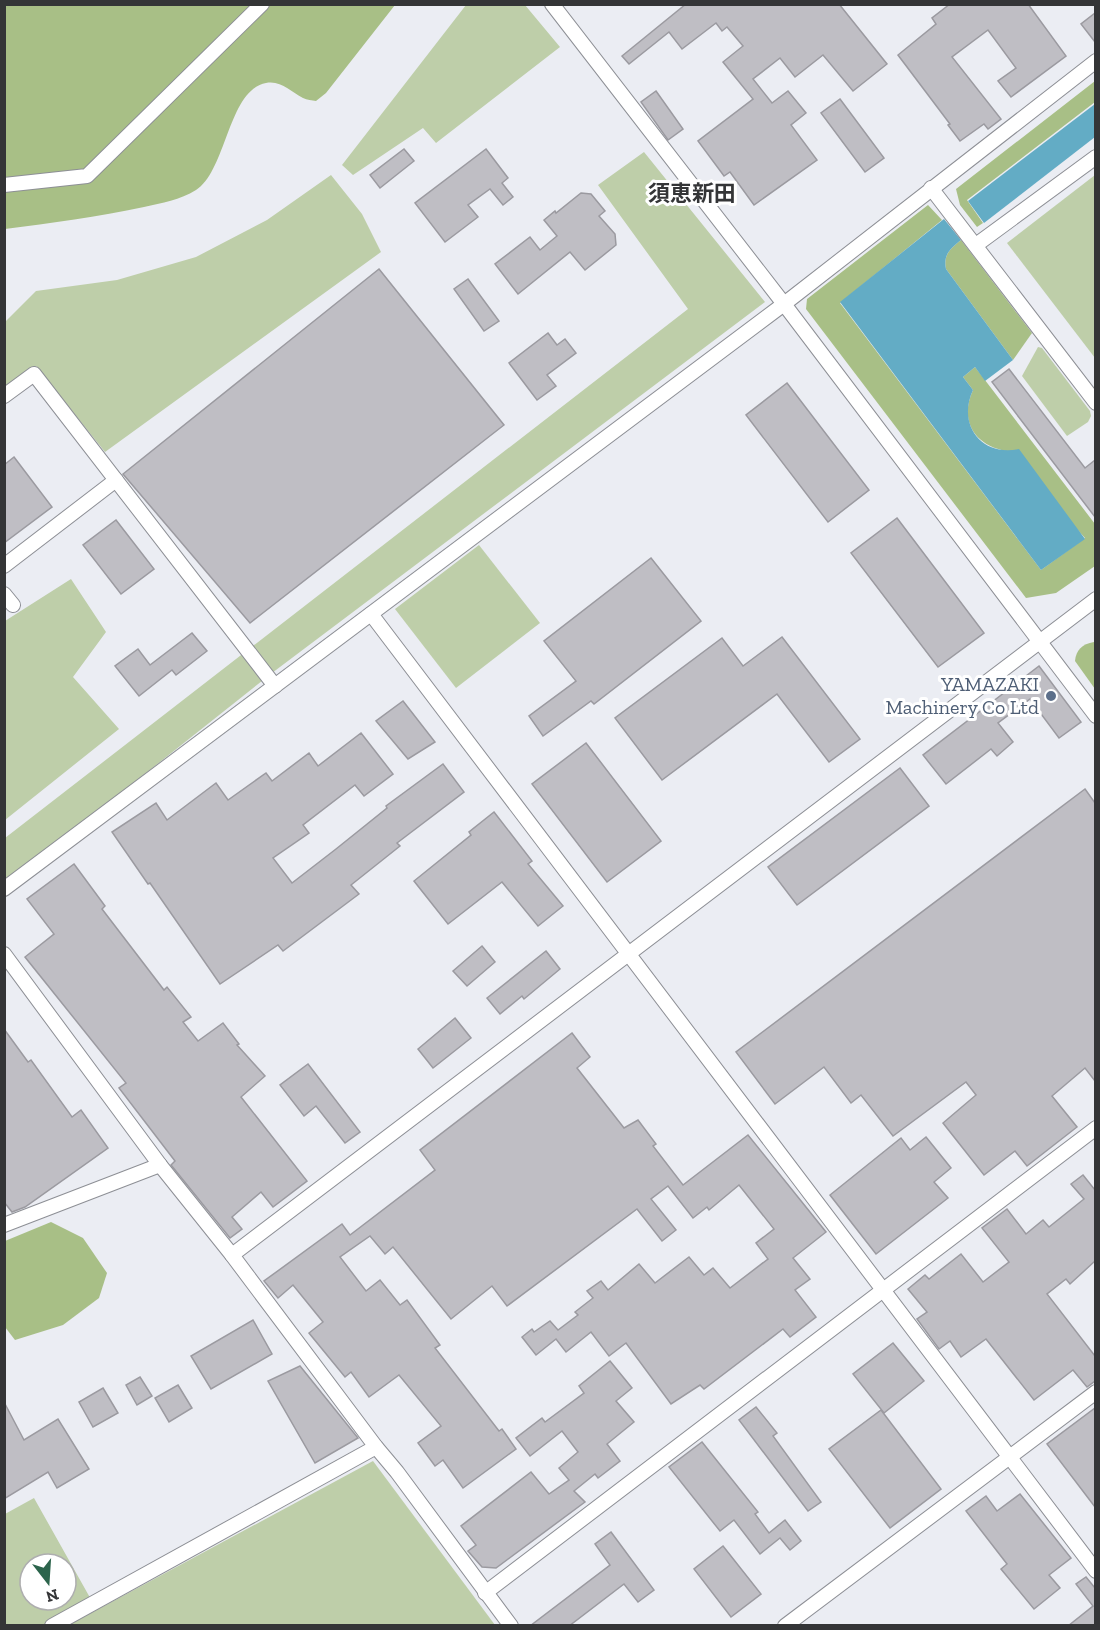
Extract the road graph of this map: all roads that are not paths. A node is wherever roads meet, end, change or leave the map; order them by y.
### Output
1 (262, 4) edge
2 (552, 4) edge
3 (1095, 61) edge
4 (1095, 157) edge
5 (4, 185) edge
6 (931, 188) junction
7 (972, 240) junction
8 (784, 304) junction
9 (4, 396) edge
10 (1095, 403) edge
11 (116, 480) junction
12 (4, 566) edge
13 (1095, 599) edge
14 (371, 614) junction
15 (1039, 642) junction
16 (274, 686) junction
17 (1095, 716) edge
18 (4, 889) edge
19 (629, 953) junction
20 (4, 954) edge
21 (1095, 1128) edge
22 (160, 1165) junction
23 (4, 1225) edge
24 (231, 1255) junction
25 (883, 1288) junction
26 (1095, 1392) edge
27 (376, 1447) junction
28 (1009, 1456) junction
29 (1095, 1570) edge
30 (485, 1593) junction
31 (52, 1626) edge
32 (511, 1626) edge
33 (785, 1626) edge

1 - 5 street
2 - 8 street
3 - 6 street
4 - 7 street
6 - 7 street
6 - 8 street
7 - 10 street
8 - 14 street
8 - 15 street
9 - 11 street
11 - 12 street
11 - 16 street
13 - 15 street
14 - 16 street
14 - 19 street
15 - 17 street
15 - 19 street
16 - 18 street
19 - 24 street
19 - 25 street
20 - 22 street
21 - 25 street
22 - 23 street
22 - 24 street
24 - 27 street
25 - 28 street
25 - 30 street
26 - 28 street
27 - 30 street
27 - 31 street
28 - 29 street
28 - 33 street
30 - 32 street

